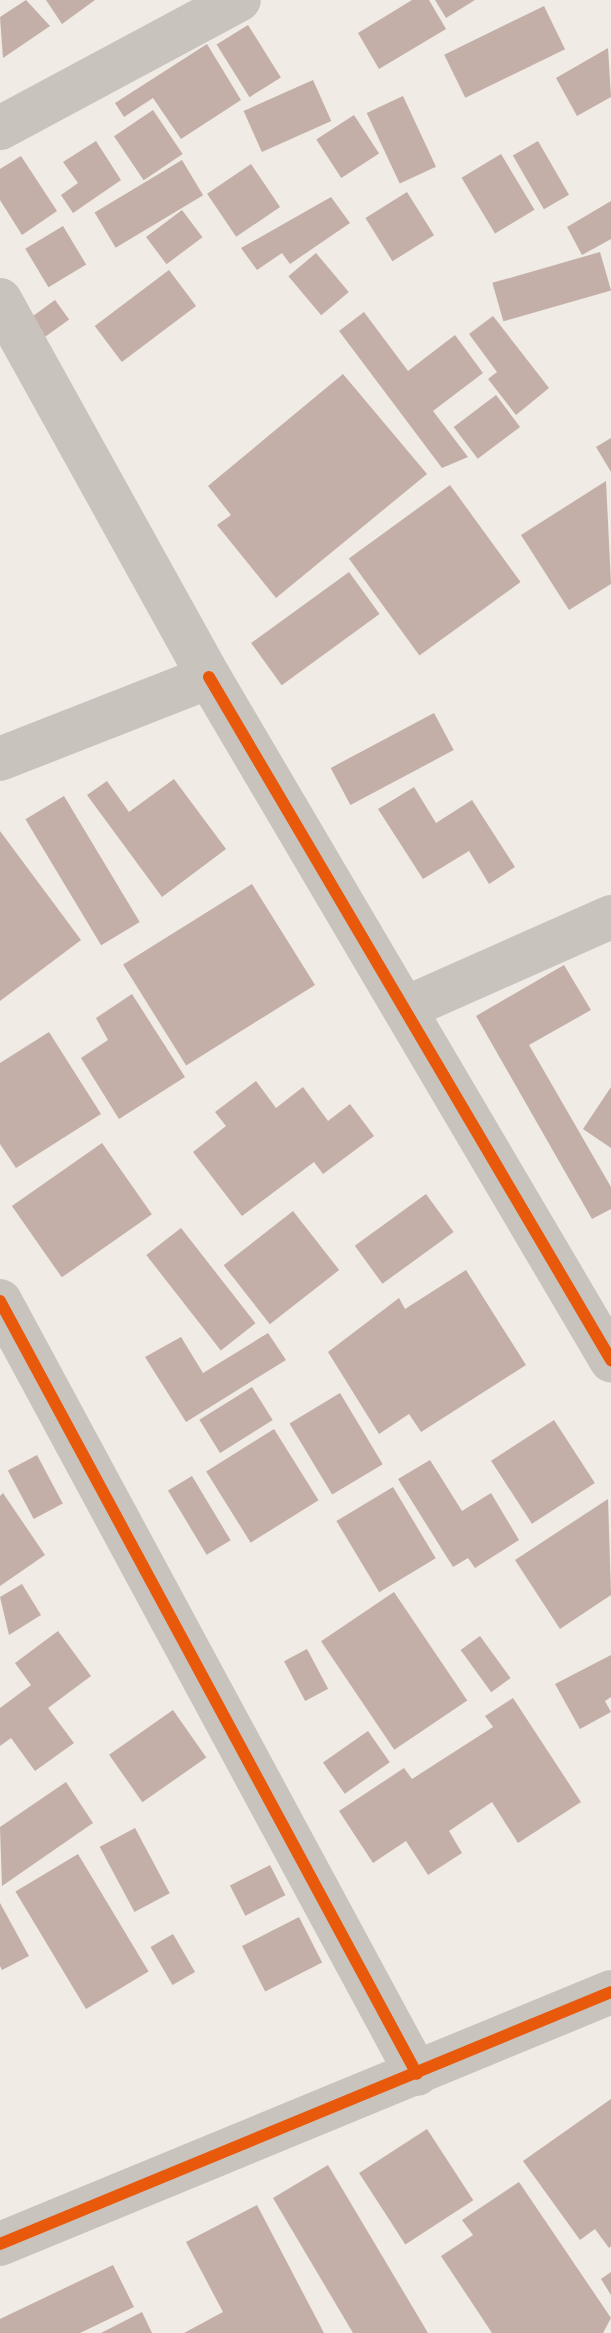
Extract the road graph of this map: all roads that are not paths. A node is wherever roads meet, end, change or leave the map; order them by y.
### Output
1 (239, 0) edge
2 (0, 128) edge
3 (0, 300) edge
4 (209, 677) junction
5 (0, 759) edge
6 (611, 917) edge
7 (408, 1007) junction
8 (0, 1301) edge
9 (611, 1360) edge
10 (611, 1992) edge
11 (417, 2074) junction
12 (0, 2244) edge

1 - 2 street
3 - 4 street
4 - 5 street
4 - 7 street
6 - 7 street
7 - 9 street
8 - 11 street
10 - 11 street
11 - 12 street

